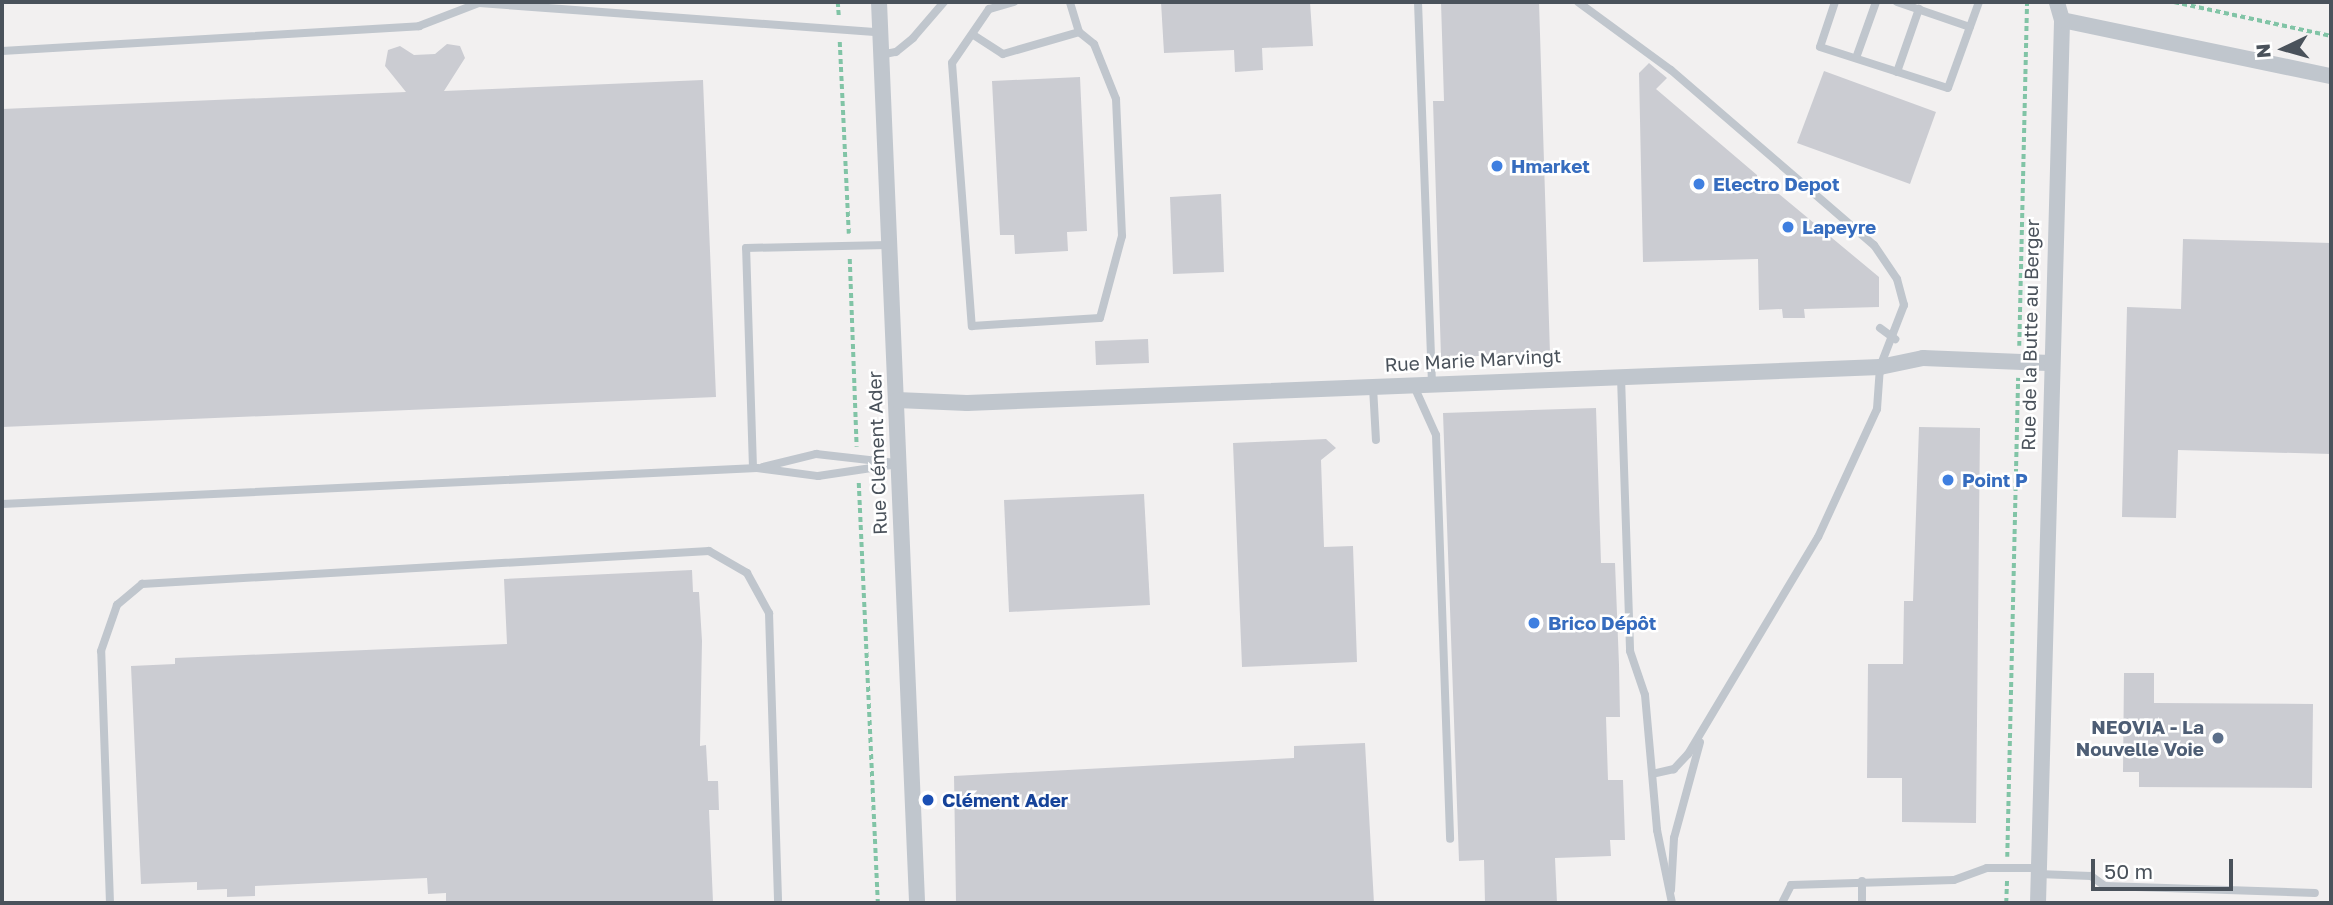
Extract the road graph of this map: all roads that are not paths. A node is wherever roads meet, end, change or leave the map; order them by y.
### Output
1 (879, 2) edge
2 (944, 2) edge
3 (1014, 2) edge
4 (1070, 2) edge
5 (1418, 2) edge
6 (1578, 2) edge
7 (1835, 2) edge
8 (1876, 2) edge
9 (1897, 2) edge
10 (1979, 2) edge
11 (2057, 2) edge
12 (1919, 9) junction
13 (2062, 20) junction
14 (1970, 27) junction
15 (878, 32) junction
16 (1079, 32) junction
17 (975, 36) junction
18 (2, 51) edge
19 (880, 55) junction
20 (1856, 58) junction
21 (1897, 72) junction
22 (2331, 76) edge
23 (888, 245) junction
24 (1880, 328) dead end
25 (1895, 339) junction
26 (2050, 363) junction
27 (1880, 367) junction
28 (1620, 374) junction
29 (1432, 381) junction
30 (1411, 382) junction
31 (1373, 387) junction
32 (897, 400) junction
33 (1376, 440) dead end
34 (898, 464) junction
35 (755, 468) junction
36 (2, 504) edge
37 (1702, 732) junction
38 (1653, 774) junction
39 (1450, 839) dead end
40 (2038, 871) junction
41 (1863, 881) junction
42 (2315, 893) dead end
43 (1671, 902) edge
44 (110, 903) edge
45 (778, 903) edge
46 (917, 903) edge
47 (1782, 903) edge
48 (1862, 903) edge
49 (2038, 903) edge

1 - 15 street, Rue Clément Ader
2 - 19 lane
3 - 17 lane
4 - 16 lane
5 - 29 lane
6 - 25 lane
7 - 20 lane
8 - 20 lane
9 - 12 lane
10 - 14 lane
11 - 13 street, Rue de la Butte au Berger
12 - 14 lane
12 - 21 lane
13 - 22 street
13 - 26 street, Rue de la Butte au Berger
14 - 21 lane
15 - 18 lane
15 - 19 street, Rue Clément Ader
16 - 17 lane
16 - 17 lane
19 - 23 street, Rue Clément Ader
20 - 21 lane
23 - 32 street, Rue Clément Ader
23 - 35 lane
24 - 25 lane
25 - 27 lane
26 - 27 street, Rue Marie Marvingt
26 - 40 street, Rue de la Butte au Berger
27 - 28 street, Rue Marie Marvingt
27 - 37 lane
28 - 29 street, Rue Marie Marvingt
28 - 38 lane
29 - 30 street, Rue Marie Marvingt
30 - 31 street, Rue Marie Marvingt
30 - 39 lane
31 - 32 street, Rue Marie Marvingt
31 - 33 lane
32 - 34 street, Rue Clément Ader
34 - 35 lane
34 - 35 lane
34 - 46 street, Rue Clément Ader
35 - 36 lane
37 - 38 lane
37 - 43 lane
38 - 43 lane
40 - 41 lane
40 - 42 lane
40 - 49 street, Rue de la Butte au Berger
41 - 47 lane
41 - 48 lane
44 - 45 lane

